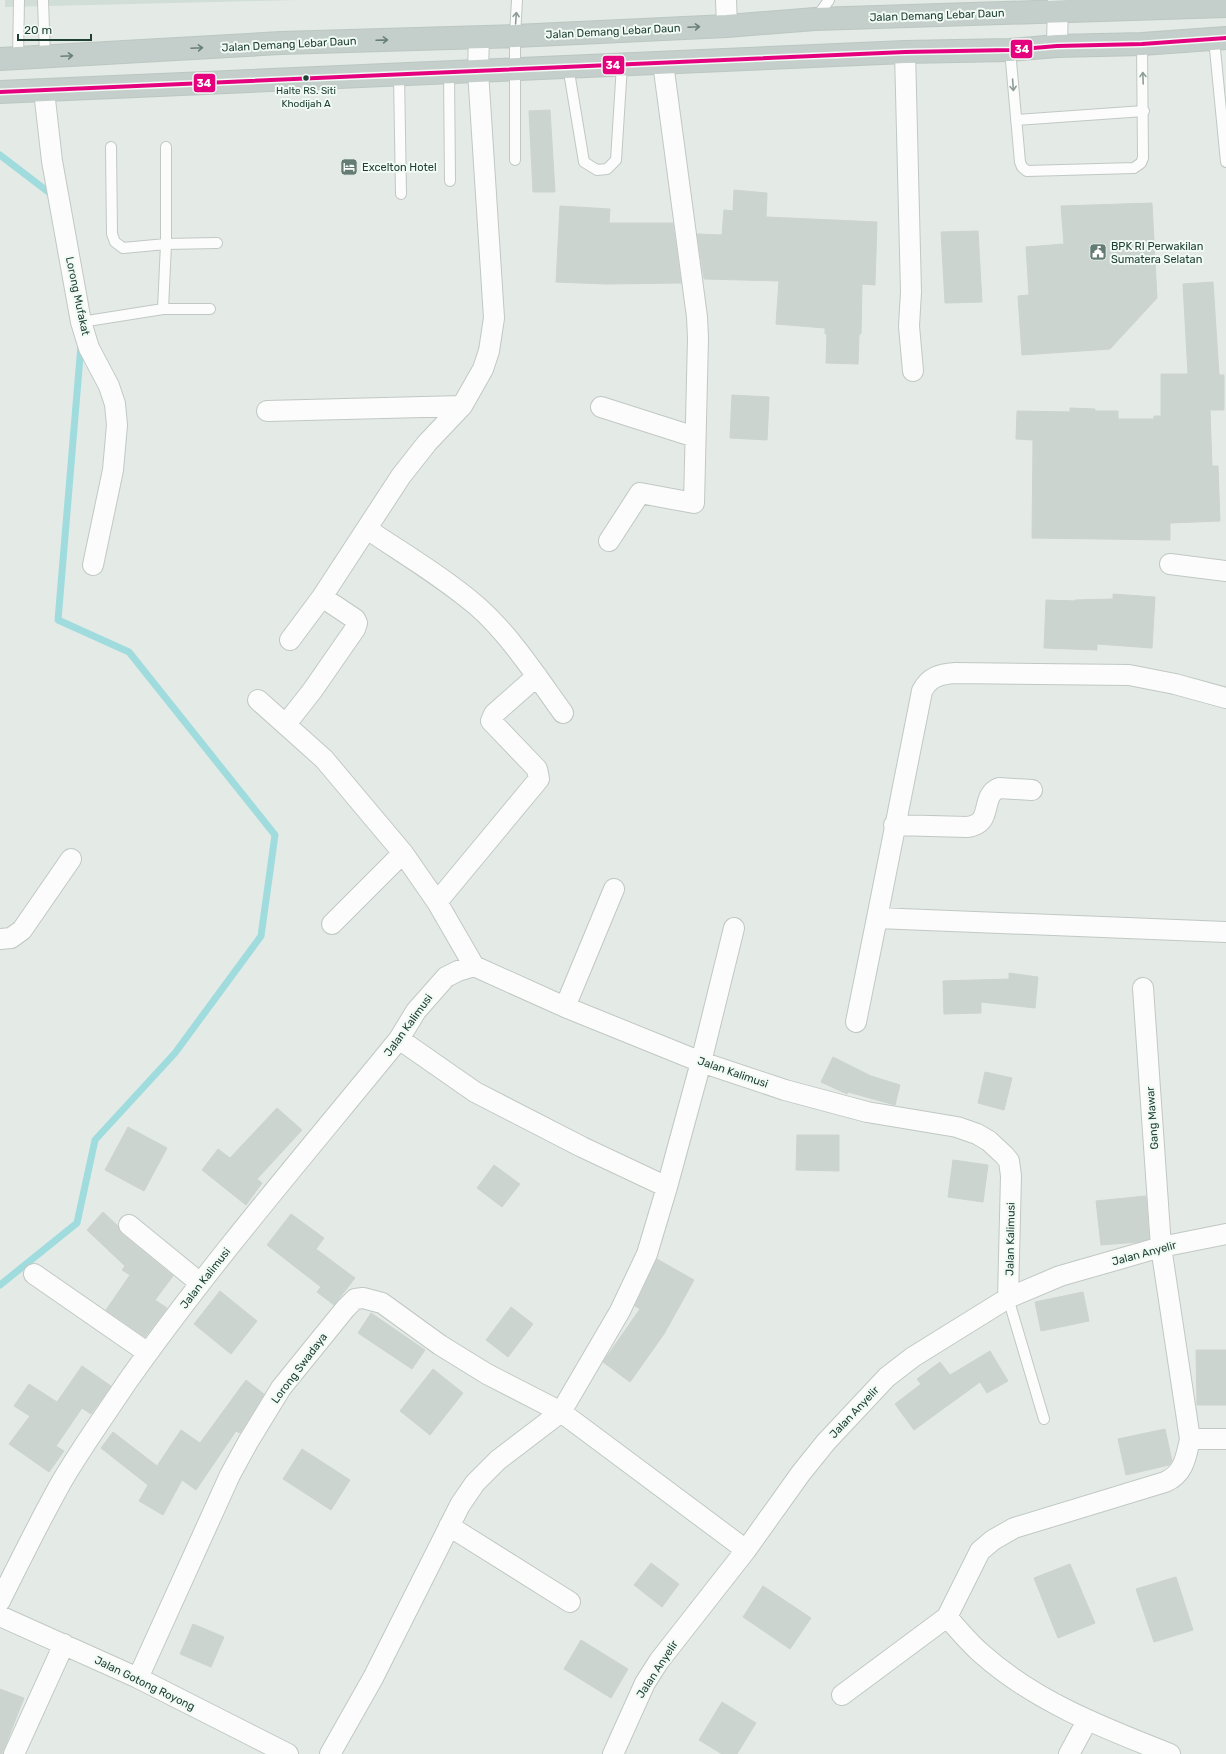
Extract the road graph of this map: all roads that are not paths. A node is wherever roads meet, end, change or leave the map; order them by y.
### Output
1 (19, 0) edge
2 (43, 0) edge
3 (517, 0) edge
4 (726, 0) edge
5 (829, 0) edge
6 (1057, 6) edge
7 (1226, 6) edge
8 (815, 19) junction
9 (727, 26) junction
10 (515, 36) junction
11 (479, 37) junction
12 (1220, 39) edge
13 (1142, 44) junction
14 (1057, 46) junction
15 (1010, 50) junction
16 (905, 52) junction
17 (45, 57) junction
18 (9, 59) edge
19 (663, 63) junction
20 (622, 65) junction
21 (568, 66) junction
22 (516, 70) junction
23 (478, 71) junction
24 (449, 72) junction
25 (399, 74) junction
26 (0, 92) edge
27 (44, 92) junction
28 (1223, 105) edge
29 (1144, 111) junction
30 (1016, 120) junction
31 (166, 147) dead end
32 (111, 148) dead end
33 (515, 160) dead end
34 (1226, 162) edge
35 (450, 181) dead end
36 (401, 194) dead end
37 (217, 243) dead end
38 (166, 244) junction
39 (163, 309) junction
40 (210, 310) dead end
41 (81, 322) junction
42 (913, 371) dead end
43 (462, 406) junction
44 (601, 406) dead end
45 (267, 411) dead end
46 (695, 438) junction
47 (367, 530) junction
48 (609, 541) dead end
49 (1170, 564) dead end
50 (93, 565) dead end
51 (1226, 572) edge
52 (322, 598) junction
53 (290, 640) dead end
54 (536, 676) junction
55 (1226, 698) edge
56 (258, 700) dead end
57 (563, 713) dead end
58 (286, 724) junction
59 (1032, 790) dead end
60 (894, 825) junction
61 (403, 853) junction
62 (71, 859) dead end
63 (614, 889) dead end
64 (437, 902) junction
65 (877, 918) junction
66 (332, 924) dead end
67 (734, 928) dead end
68 (1226, 932) edge
69 (0, 939) edge
70 (474, 966) junction
71 (1143, 988) dead end
72 (565, 1006) junction
73 (856, 1022) dead end
74 (399, 1039) junction
75 (702, 1062) junction
76 (667, 1187) junction
77 (129, 1225) dead end
78 (1226, 1234) edge
79 (1161, 1247) junction
80 (34, 1274) dead end
81 (200, 1282) junction
82 (1008, 1298) junction
83 (148, 1353) junction
84 (561, 1412) junction
85 (1044, 1419) dead end
86 (1190, 1439) junction
87 (1226, 1439) edge
88 (449, 1526) junction
89 (746, 1550) junction
90 (0, 1601) edge
91 (570, 1602) dead end
92 (0, 1616) edge
93 (946, 1617) junction
94 (64, 1644) junction
95 (138, 1678) junction
96 (842, 1695) dead end
97 (1087, 1721) junction
98 (14, 1754) edge
99 (288, 1754) edge
100 (330, 1754) edge
101 (612, 1754) edge
102 (1069, 1754) edge
103 (1170, 1754) edge

1 - 18 lane
2 - 17 lane
10 -> 3 lane
4 - 9 street
5 - 8 lane
6 - 7 highway, Jalan Demang Lebar Daun
6 - 8 highway, Jalan Demang Lebar Daun
6 - 14 street
8 - 9 highway, Jalan Demang Lebar Daun
10 -> 9 highway, Jalan Demang Lebar Daun
10 - 11 highway, Jalan Demang Lebar Daun
10 - 22 lane
17 -> 11 highway, Jalan Demang Lebar Daun
11 - 23 street
12 - 13 highway
12 - 28 lane
13 - 14 highway
29 -> 13 lane
14 - 15 highway
15 - 16 highway
15 -> 30 lane
16 - 19 highway
16 - 42 street
17 - 18 highway, Jalan Demang Lebar Daun
19 - 20 highway
19 - 46 street
20 - 21 highway
20 - 21 lane
21 - 22 highway
22 - 23 highway
22 - 33 lane
23 - 24 highway
23 - 43 street
24 - 25 highway
24 - 35 lane
25 - 27 highway
25 - 36 lane
26 - 27 highway
27 - 41 street, Lorong Mufakat
28 - 34 lane
29 - 30 lane
29 - 30 lane
31 - 38 lane
32 - 38 lane
37 - 38 lane
38 - 39 lane
39 - 40 lane
39 - 41 lane
41 - 50 street, Lorong Mufakat
43 - 45 street
43 - 47 street
44 - 46 street
46 - 48 street
47 - 52 street
47 - 54 street
49 - 51 street
52 - 53 street
52 - 58 street
54 - 57 street
54 - 64 street
55 - 60 street
56 - 58 street
58 - 61 street
59 - 60 street
60 - 65 street
61 - 64 street
61 - 66 street
62 - 69 street
63 - 72 street
64 - 70 street
65 - 68 street
65 - 73 street
67 - 75 street
70 - 72 street, Jalan Kalimusi
70 - 74 street, Jalan Kalimusi
71 - 79 street, Gang Mawar
72 - 75 street, Jalan Kalimusi
74 - 76 street
74 - 81 street, Jalan Kalimusi
75 - 76 street
75 - 82 street, Jalan Kalimusi
76 - 84 street
77 - 81 street
78 - 79 street, Jalan Anyelir
79 - 82 street, Jalan Anyelir
79 - 86 street, Gang Mawar
80 - 83 street
81 - 83 street, Jalan Kalimusi
82 - 85 lane
82 - 89 street, Jalan Anyelir
83 - 90 street, Jalan Kalimusi
84 - 88 street
84 - 89 street
84 - 95 street, Lorong Swadaya
86 - 87 street
86 - 93 street
88 - 91 street
88 - 100 street
89 - 101 street, Jalan Anyelir
92 - 94 street, Jalan Gotong Royong
93 - 96 street
93 - 97 street
94 - 95 street, Jalan Gotong Royong
94 - 98 street
95 - 99 street, Jalan Gotong Royong
97 - 102 street
97 - 103 street

